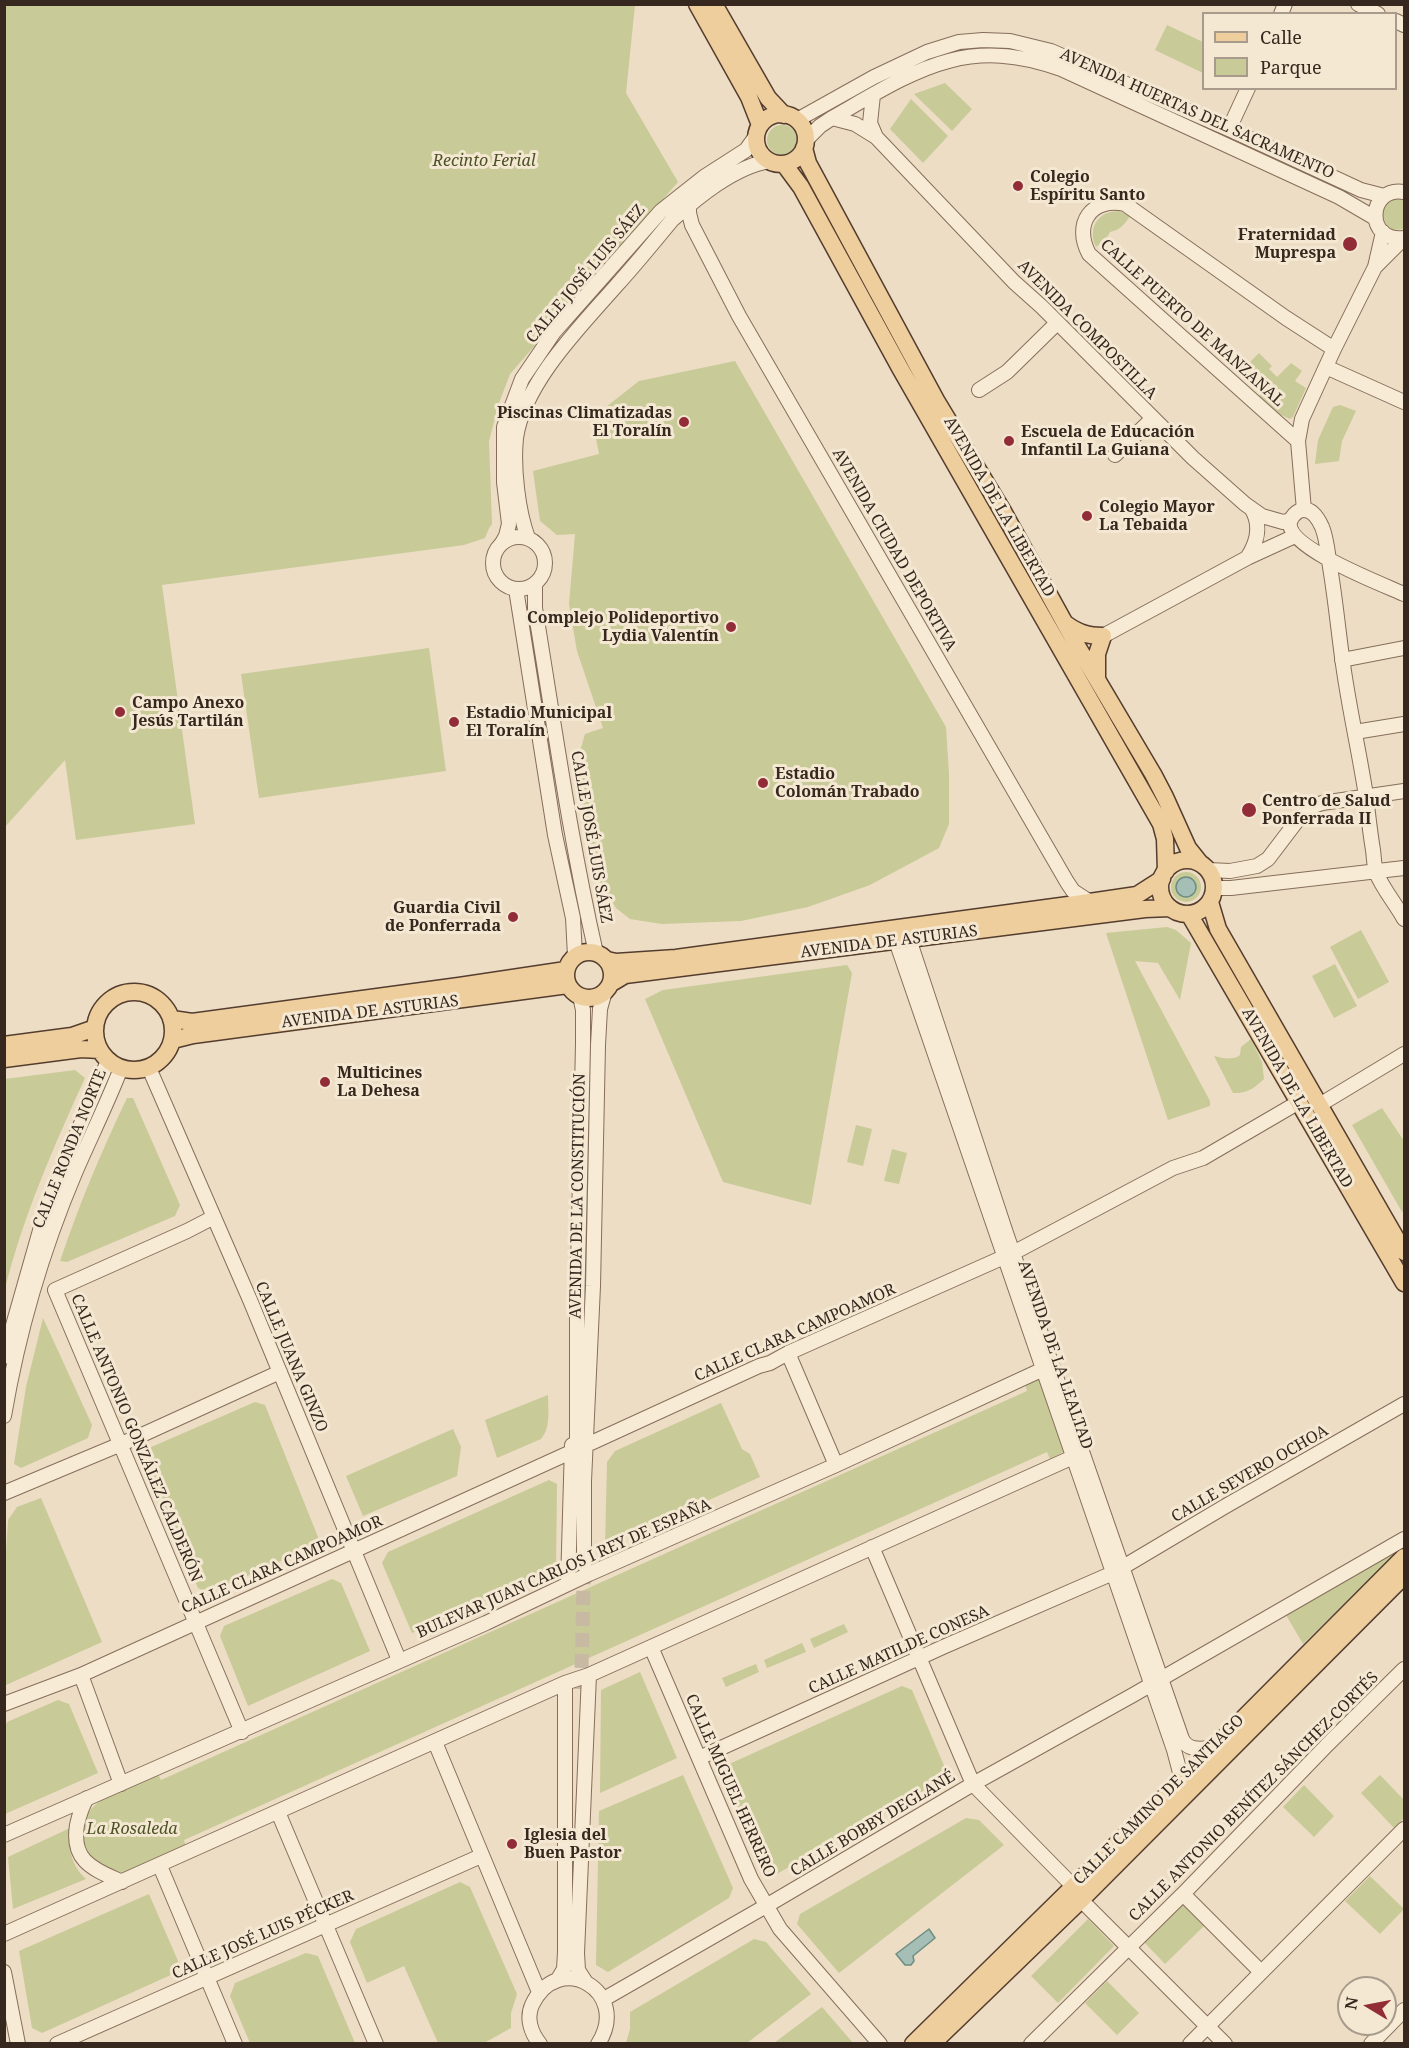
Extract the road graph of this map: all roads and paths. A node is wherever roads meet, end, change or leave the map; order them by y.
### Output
1 (697, 4) edge
2 (714, 4) edge
3 (1358, 4) edge
4 (1374, 12) edge
5 (1247, 90) edge
6 (873, 95) junction
7 (790, 117) junction
8 (832, 118) junction
9 (1229, 129) junction
10 (758, 130) junction
11 (876, 137) junction
12 (805, 144) junction
13 (776, 163) junction
14 (1404, 191) edge
15 (1384, 196) junction
16 (689, 204) junction
17 (1375, 218) junction
18 (666, 228) junction
19 (1383, 232) junction
20 (1404, 238) edge
21 (698, 239) junction
22 (1375, 267) junction
23 (1058, 323) junction
24 (1334, 349) junction
25 (1326, 367) junction
26 (979, 390) dead end
27 (1404, 402) edge
28 (1152, 418) junction
29 (1298, 441) junction
30 (1115, 455) dead end
31 (1000, 506) junction
32 (1251, 508) junction
33 (1304, 510) junction
34 (984, 514) junction
35 (1318, 519) junction
36 (1294, 531) junction
37 (528, 538) junction
38 (502, 543) junction
39 (1247, 558) junction
40 (1329, 559) junction
41 (1351, 572) junction
42 (535, 584) junction
43 (1333, 585) junction
44 (516, 589) junction
45 (1404, 594) edge
46 (1065, 624) junction
47 (1103, 636) junction
48 (1404, 648) edge
49 (1342, 660) junction
50 (1098, 679) junction
51 (1404, 724) edge
52 (1355, 732) junction
53 (1404, 791) edge
54 (1366, 796) junction
55 (1204, 867) junction
56 (1404, 867) edge
57 (1376, 872) junction
58 (1164, 875) junction
59 (1064, 877) junction
60 (1212, 895) junction
61 (1090, 902) junction
62 (1058, 906) junction
63 (1170, 908) junction
64 (1189, 914) junction
65 (1404, 919) edge
66 (902, 940) junction
67 (601, 956) junction
68 (572, 977) junction
69 (608, 987) junction
70 (172, 1019) junction
71 (95, 1028) junction
72 (173, 1040) junction
73 (4, 1045) edge
74 (4, 1059) edge
75 (109, 1060) junction
76 (1402, 1060) edge
77 (149, 1068) junction
78 (1299, 1102) junction
79 (1321, 1104) junction
80 (213, 1217) junction
81 (1404, 1252) edge
82 (1008, 1255) junction
83 (38, 1278) junction
84 (1404, 1283) edge
85 (55, 1290) junction
86 (788, 1353) junction
87 (4, 1357) edge
88 (1047, 1367) junction
89 (280, 1372) junction
90 (1404, 1404) edge
91 (583, 1405) junction
92 (4, 1416) edge
93 (121, 1443) junction
94 (591, 1443) junction
95 (571, 1452) junction
96 (1077, 1455) junction
97 (836, 1465) junction
98 (4, 1493) edge
99 (1404, 1539) edge
100 (872, 1547) junction
101 (354, 1550) junction
102 (1404, 1557) edge
103 (584, 1569) junction
104 (1117, 1571) junction
105 (1404, 1576) edge
106 (568, 1584) junction
107 (197, 1621) junction
108 (651, 1647) junction
109 (920, 1658) junction
110 (399, 1660) junction
111 (1404, 1669) edge
112 (589, 1675) junction
113 (81, 1676) junction
114 (1156, 1681) junction
115 (573, 1689) junction
116 (4, 1704) edge
117 (242, 1731) junction
118 (435, 1742) junction
119 (1212, 1748) junction
120 (699, 1758) junction
121 (1182, 1780) junction
122 (121, 1784) junction
123 (973, 1784) junction
124 (87, 1798) junction
125 (278, 1812) junction
126 (1404, 1829) edge
127 (4, 1835) edge
128 (482, 1856) junction
129 (160, 1866) junction
130 (122, 1882) junction
131 (572, 1887) junction
132 (1077, 1893) junction
133 (1183, 1894) junction
134 (766, 1906) junction
135 (325, 1924) junction
136 (4, 1934) edge
137 (1127, 1948) junction
138 (4, 1972) edge
139 (1261, 1972) junction
140 (206, 1978) junction
141 (558, 1979) junction
142 (585, 1981) junction
143 (539, 1992) junction
144 (604, 1999) junction
145 (1404, 2010) edge
146 (1207, 2026) junction
147 (603, 2040) edge
148 (533, 2041) edge
149 (18, 2043) edge
150 (57, 2043) edge
151 (235, 2043) edge
152 (376, 2043) edge
153 (880, 2043) edge
154 (913, 2043) edge
155 (932, 2043) edge
156 (1031, 2043) edge
157 (1190, 2043) edge
158 (1225, 2043) edge
159 (1371, 2043) edge

1 - 10 main road
2 - 7 main road
3 - 4 street
5 - 9 street
6 - 8 street, AVENIDA HUERTAS DEL SACRAMENTO
6 - 11 street
6 - 17 street, AVENIDA HUERTAS DEL SACRAMENTO
7 - 9 street, AVENIDA HUERTAS DEL SACRAMENTO
7 - 10 main road
7 - 12 main road
8 - 11 street, AVENIDA COMPOSTILLA
8 - 12 street, AVENIDA HUERTAS DEL SACRAMENTO
9 - 15 street, AVENIDA HUERTAS DEL SACRAMENTO
10 - 13 main road
10 - 38 street, CALLE JOSÉ LUIS SÁEZ
11 - 23 street, AVENIDA COMPOSTILLA
12 - 13 main road
12 - 31 main road, AVENIDA DE LA LIBERTAD
13 - 16 street, CALLE JOSÉ LUIS SÁEZ
13 - 34 main road, AVENIDA DE LA LIBERTAD
14 - 15 street
15 - 17 street
16 - 18 street, CALLE JOSÉ LUIS SÁEZ
16 - 21 street, AVENIDA CIUDAD DEPORTIVA
17 - 19 street
18 - 21 street
18 - 37 street, CALLE JOSÉ LUIS SÁEZ
19 - 20 street
19 - 22 street
20 - 22 street
21 - 59 street, AVENIDA CIUDAD DEPORTIVA
22 - 24 street
23 - 26 street
23 - 28 street, AVENIDA COMPOSTILLA
24 - 25 street
24 - 29 street, CALLE PUERTO DE MANZANAL
25 - 27 street
25 - 29 street
28 - 30 street
28 - 32 street, AVENIDA COMPOSTILLA
29 - 33 street
31 - 34 main road
31 - 46 main road, AVENIDA DE LA LIBERTAD
32 - 36 street, AVENIDA COMPOSTILLA
32 - 39 street
33 - 35 street
33 - 36 street
34 - 58 main road, AVENIDA DE LA LIBERTAD
35 - 36 street
35 - 40 street
36 - 39 street
36 - 40 street
37 - 38 street
37 - 42 street
38 - 44 street
39 - 47 street
40 - 41 street
40 - 43 street
41 - 43 street
41 - 45 street
42 - 44 street
42 - 67 street, CALLE JOSÉ LUIS SÁEZ
43 - 49 street
44 - 68 street, CALLE JOSÉ LUIS SÁEZ
46 - 47 main road
46 - 50 main road, AVENIDA DE LA LIBERTAD
47 - 50 main road
48 - 49 street
49 - 52 street
50 - 55 main road, AVENIDA DE LA LIBERTAD
51 - 52 street
52 - 54 street
53 - 54 street
54 - 55 street
54 - 57 street
55 - 58 main road
55 - 60 main road
56 - 57 street
57 - 60 street
57 - 65 street
58 - 61 main road, AVENIDA DE ASTURIAS
58 - 63 main road
59 - 61 street, AVENIDA CIUDAD DEPORTIVA
59 - 62 street
60 - 64 main road
60 - 79 main road, AVENIDA DE LA LIBERTAD
61 - 62 main road, AVENIDA DE ASTURIAS
62 - 67 main road, AVENIDA DE ASTURIAS
63 - 64 main road
63 - 66 main road, AVENIDA DE ASTURIAS
64 - 78 main road, AVENIDA DE LA LIBERTAD
66 - 69 main road, AVENIDA DE ASTURIAS
66 - 82 street, AVENIDA DE LA LEALTAD
67 - 68 main road
67 - 69 main road
68 - 69 main road
68 - 70 main road, AVENIDA DE ASTURIAS
68 - 72 main road, AVENIDA DE ASTURIAS
68 - 91 street, AVENIDA DE LA CONSTITUCIÓN
69 - 91 street, AVENIDA DE LA CONSTITUCIÓN
70 - 71 main road
70 - 72 main road
71 - 73 main road
71 - 75 main road
72 - 77 main road
74 - 75 main road
75 - 77 main road
75 - 83 street, CALLE RONDA NORTE
75 - 87 street, CALLE RONDA NORTE
76 - 79 street
77 - 80 street, CALLE JUANA GINZO
78 - 82 street, AVENIDA DE LA LEALTAD
78 - 84 main road, AVENIDA DE LA LIBERTAD
79 - 81 main road, AVENIDA DE LA LIBERTAD
80 - 85 street
80 - 89 street, CALLE JUANA GINZO
82 - 86 street, CALLE CLARA CAMPOAMOR
82 - 88 street, AVENIDA DE LA LEALTAD
83 - 85 street
83 - 92 street, CALLE RONDA NORTE
85 - 93 street, CALLE ANTONIO GONZÁLEZ CALDERÓN
86 - 94 street, CALLE CLARA CAMPOAMOR
86 - 97 street
88 - 96 street, AVENIDA DE LA LEALTAD
88 - 97 street, BULEVAR JUAN CARLOS I REY DE ESPAÑA
89 - 93 street
89 - 101 street, CALLE JUANA GINZO
90 - 104 street, CALLE SEVERO OCHOA
91 - 94 street, AVENIDA DE LA CONSTITUCIÓN
91 - 95 street, AVENIDA DE LA CONSTITUCIÓN
91 - 103 street, AVENIDA DE LA CONSTITUCIÓN
93 - 98 street
93 - 107 street, CALLE ANTONIO GONZÁLEZ CALDERÓN
94 - 103 street, AVENIDA DE LA CONSTITUCIÓN
95 - 101 street, CALLE CLARA CAMPOAMOR
95 - 106 street, AVENIDA DE LA CONSTITUCIÓN
96 - 100 street
96 - 104 street, AVENIDA DE LA LEALTAD
97 - 103 street, BULEVAR JUAN CARLOS I REY DE ESPAÑA
99 - 114 street, CALLE BOBBY DEGLANÉ
100 - 108 street
100 - 109 street
101 - 107 street, CALLE CLARA CAMPOAMOR
101 - 110 street, CALLE JUANA GINZO
102 - 119 main road, CALLE CAMINO DE SANTIAGO
103 - 106 street, BULEVAR JUAN CARLOS I REY DE ESPAÑA
104 - 109 street, CALLE MATILDE CONESA
104 - 114 street, AVENIDA DE LA LEALTAD
105 - 132 main road, CALLE CAMINO DE SANTIAGO
106 - 110 street, BULEVAR JUAN CARLOS I REY DE ESPAÑA
107 - 113 street, CALLE CLARA CAMPOAMOR
107 - 117 street, CALLE ANTONIO GONZÁLEZ CALDERÓN
108 - 112 street
108 - 120 street, CALLE MIGUEL HERRERO
109 - 120 street, CALLE MATILDE CONESA
109 - 123 street
110 - 117 street, BULEVAR JUAN CARLOS I REY DE ESPAÑA
111 - 133 street, CALLE ANTONIO BENÍTEZ SÁNCHEZ-CORTÉS
112 - 115 street
112 - 131 street
113 - 116 street, CALLE CLARA CAMPOAMOR
113 - 122 street
114 - 119 street, AVENIDA DE LA LEALTAD
114 - 121 street, AVENIDA DE LA LEALTAD
114 - 123 street, CALLE BOBBY DEGLANÉ
115 - 118 street
115 - 131 street
117 - 122 street, BULEVAR JUAN CARLOS I REY DE ESPAÑA
118 - 125 street
118 - 128 street
119 - 121 main road, CALLE CAMINO DE SANTIAGO
120 - 134 street, CALLE MIGUEL HERRERO
121 - 132 main road, CALLE CAMINO DE SANTIAGO
122 - 124 street, BULEVAR JUAN CARLOS I REY DE ESPAÑA
123 - 132 street
123 - 134 street, CALLE BOBBY DEGLANÉ
124 - 127 street, BULEVAR JUAN CARLOS I REY DE ESPAÑA
124 - 130 street
125 - 129 street
125 - 135 street
126 - 139 street
128 - 135 street, CALLE JOSÉ LUIS PÉCKER
128 - 143 street
129 - 130 street
129 - 140 street
130 - 136 street
131 - 141 street
131 - 142 street
132 - 137 street
132 - 154 main road, CALLE CAMINO DE SANTIAGO
132 - 155 main road, CALLE CAMINO DE SANTIAGO
133 - 137 street, CALLE ANTONIO BENÍTEZ SÁNCHEZ-CORTÉS
133 - 139 street
134 - 144 street, CALLE BOBBY DEGLANÉ
134 - 153 street, CALLE MIGUEL HERRERO
135 - 140 street, CALLE JOSÉ LUIS PÉCKER
135 - 152 street
137 - 146 street
137 - 156 street, CALLE ANTONIO BENÍTEZ SÁNCHEZ-CORTÉS
138 - 149 street
139 - 146 street
140 - 150 street, CALLE JOSÉ LUIS PÉCKER
140 - 151 street
141 - 142 street
141 - 143 street
142 - 144 street
143 - 148 street
144 - 147 street
145 - 159 street
146 - 157 street
146 - 158 street

